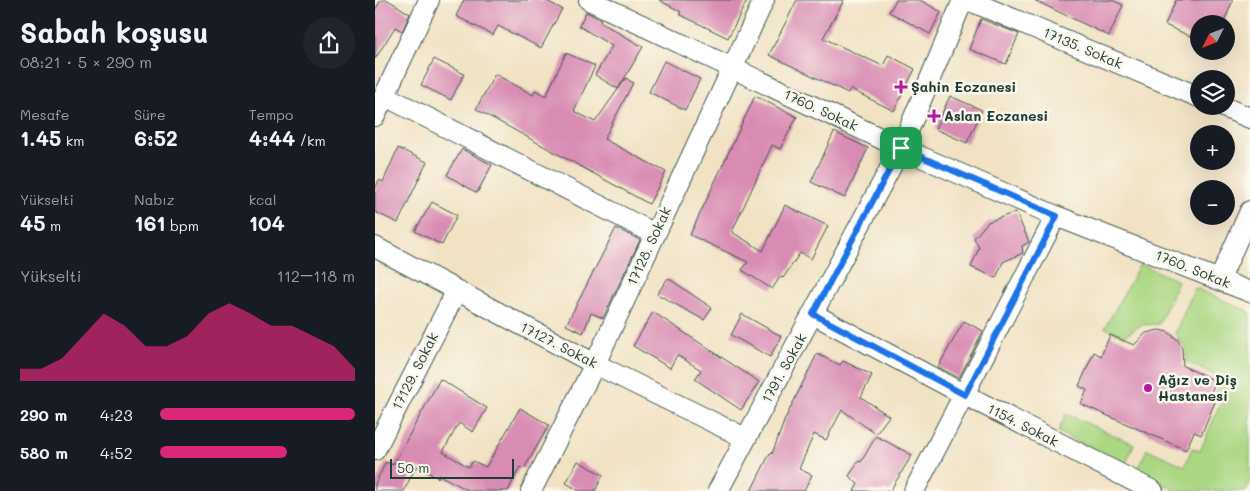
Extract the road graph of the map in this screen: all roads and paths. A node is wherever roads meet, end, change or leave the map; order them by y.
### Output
1 (429, 0) edge
2 (589, 0) edge
3 (764, 0) edge
4 (963, 0) edge
5 (968, 0) edge
6 (732, 68) junction
7 (1190, 93) edge
8 (385, 96) junction
9 (1235, 112) edge
10 (375, 116) edge
11 (1250, 118) edge
12 (901, 148) junction
13 (1250, 211) edge
14 (1057, 216) junction
15 (655, 234) junction
16 (375, 247) edge
17 (1220, 279) junction
18 (456, 292) junction
19 (1250, 292) edge
20 (813, 314) junction
21 (595, 364) junction
22 (965, 395) junction
23 (745, 438) junction
24 (375, 450) edge
25 (531, 491) edge
26 (718, 491) edge
27 (914, 491) edge
28 (1153, 491) edge

1 - 8 street
2 - 6 street, 1760. Sokak
3 - 6 street, 17128. Sokak
4 - 12 street, 1791. Sokak
5 - 7 street, 17135. Sokak
6 - 12 street, 1760. Sokak
6 - 15 street, 17128. Sokak
8 - 10 street
8 - 15 street
9 - 11 street
12 - 14 street, 1760. Sokak
12 - 20 street, 1791. Sokak
13 - 17 street
14 - 17 street, 1760. Sokak
14 - 22 street
15 - 21 street, 17128. Sokak
16 - 18 street, 17127. Sokak
17 - 19 street, 1760. Sokak
18 - 21 street, 17127. Sokak
18 - 24 street, 17129. Sokak
20 - 22 street, 1154. Sokak
20 - 23 street, 1791. Sokak
21 - 23 street, 17127. Sokak
21 - 25 street, 17128. Sokak
22 - 27 street
22 - 28 street, 1154. Sokak
23 - 26 street, 1791. Sokak

